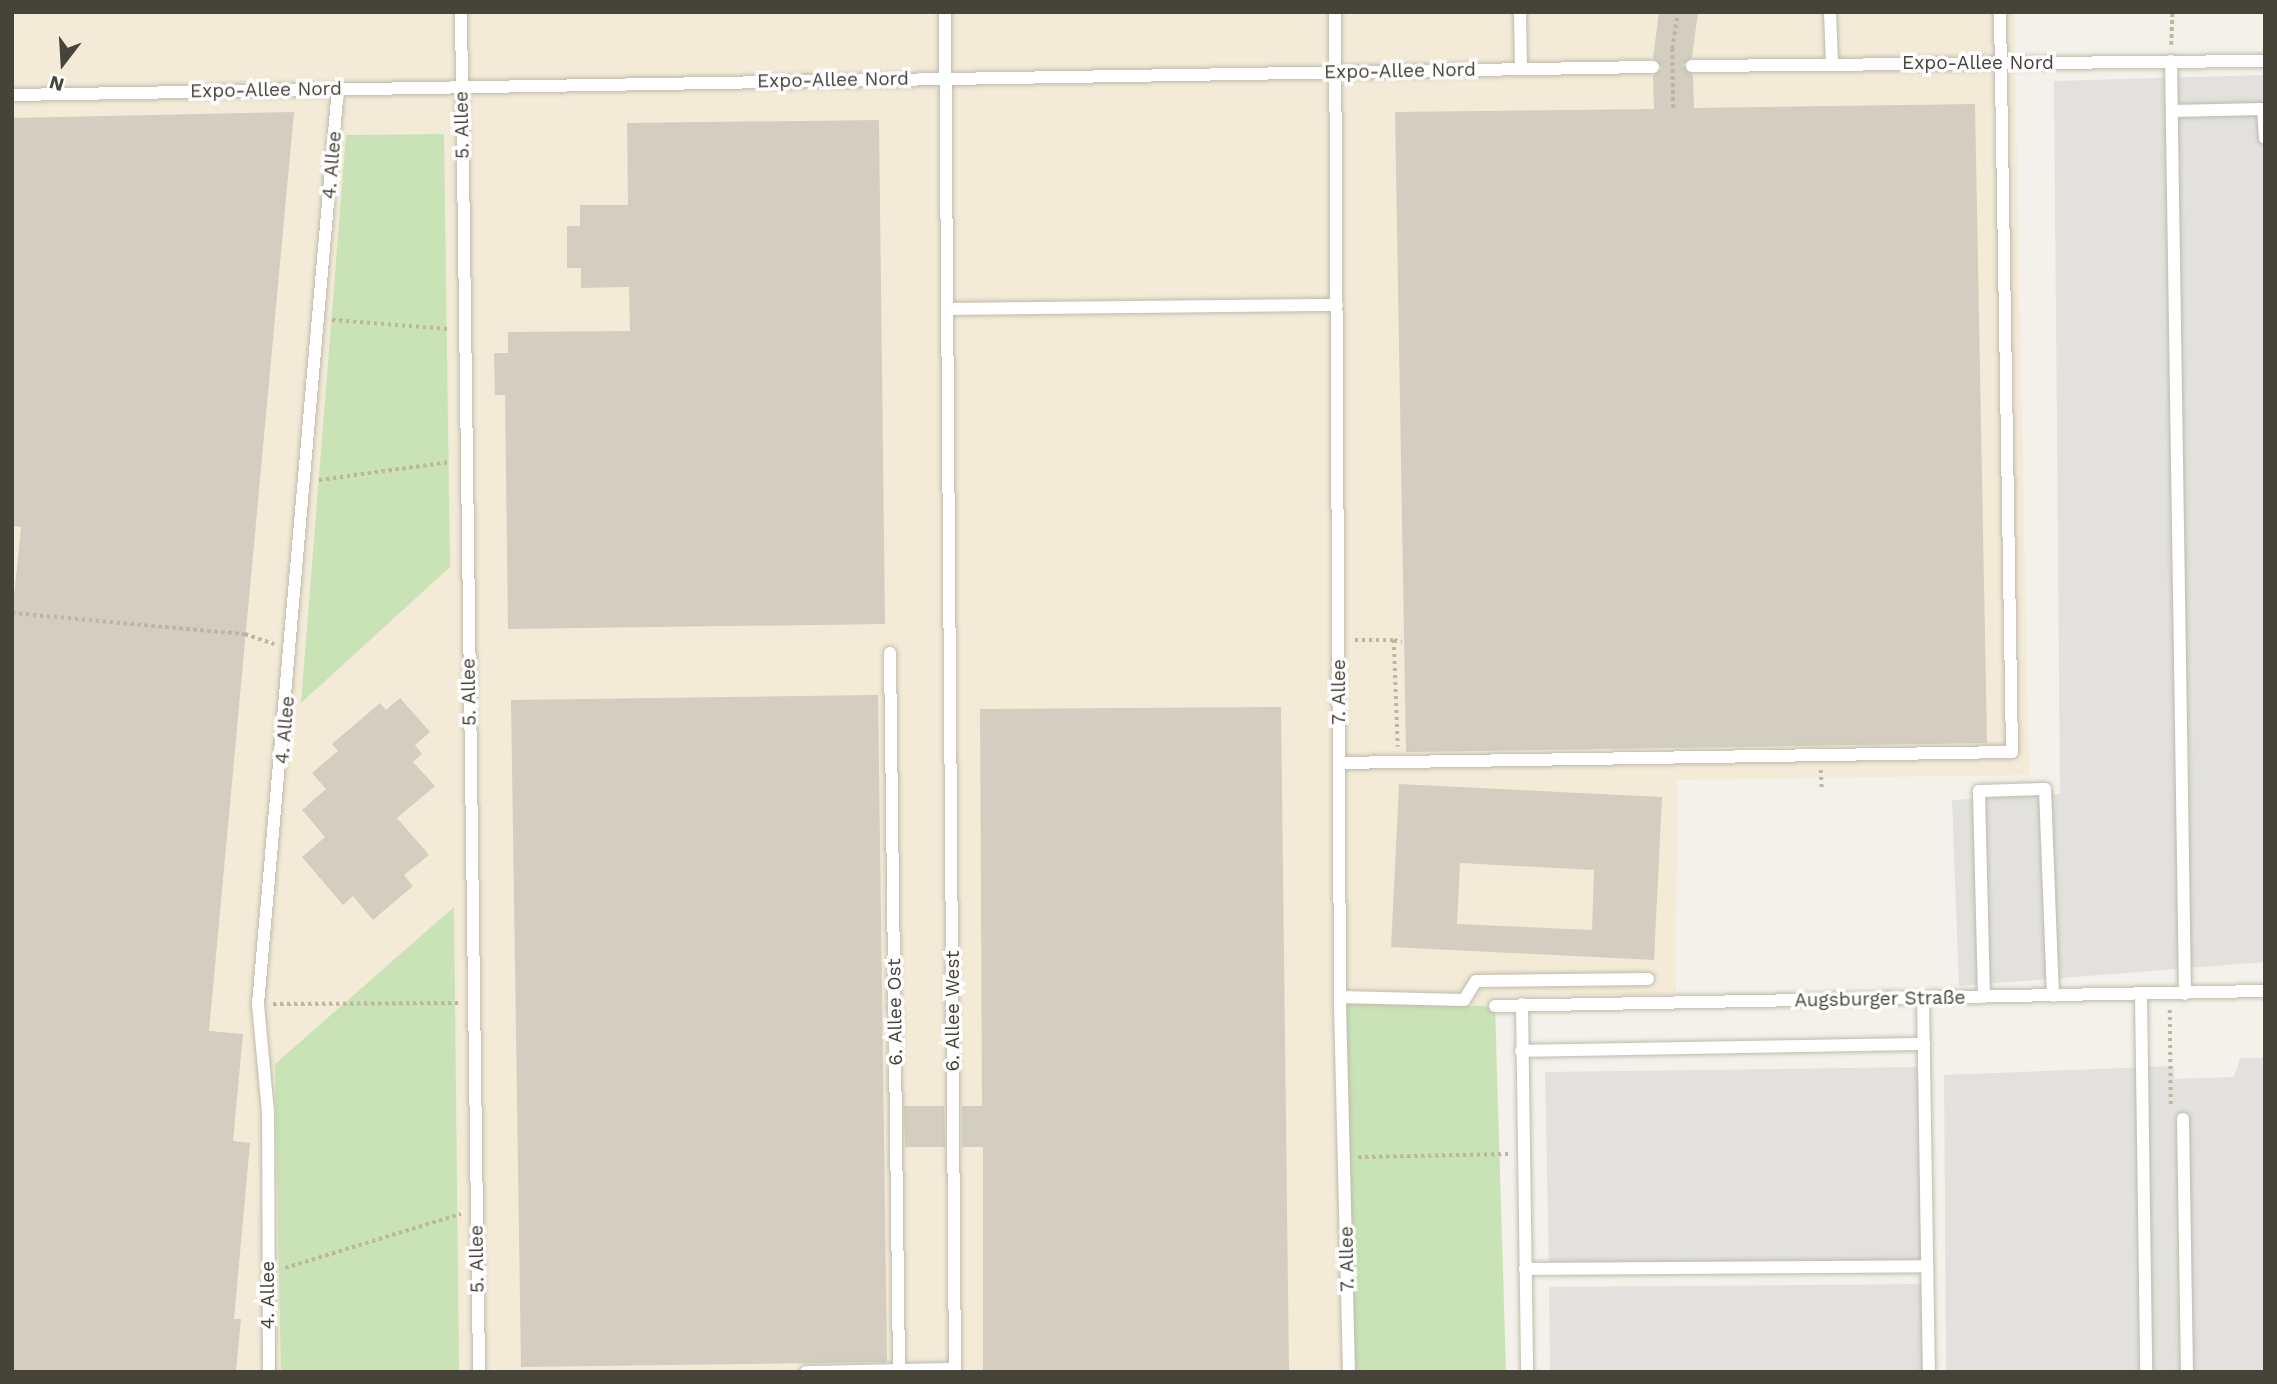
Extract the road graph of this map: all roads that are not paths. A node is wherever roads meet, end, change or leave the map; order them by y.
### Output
1 (461, 12) edge
2 (945, 12) edge
3 (1335, 12) edge
4 (1520, 12) edge
5 (1830, 12) edge
6 (2000, 12) edge
7 (2171, 61) junction
8 (2265, 61) edge
9 (2001, 62) junction
10 (1832, 65) junction
11 (1692, 66) dead end
12 (1653, 67) dead end
13 (1521, 69) junction
14 (1336, 71) junction
15 (946, 78) junction
16 (461, 85) junction
17 (338, 88) junction
18 (12, 95) edge
19 (2172, 111) junction
20 (2265, 138) edge
21 (1337, 305) junction
22 (948, 309) junction
23 (890, 653) dead end
24 (1339, 763) junction
25 (1648, 979) dead end
26 (2265, 991) edge
27 (2185, 994) junction
28 (2141, 995) junction
29 (2053, 996) junction
30 (1340, 997) junction
31 (1984, 997) junction
32 (1923, 998) junction
33 (1522, 1004) junction
34 (1495, 1006) dead end
35 (1924, 1044) junction
36 (1521, 1051) junction
37 (2183, 1119) dead end
38 (1927, 1266) junction
39 (1525, 1269) junction
40 (899, 1370) edge
41 (955, 1371) edge
42 (268, 1372) edge
43 (479, 1372) edge
44 (806, 1372) edge
45 (1349, 1372) edge
46 (1527, 1372) edge
47 (1929, 1372) edge
48 (2146, 1372) edge
49 (2187, 1372) edge

1 - 16 lane, 5. Allee
2 - 15 lane, 6. Allee West
3 - 14 lane, 7. Allee
4 - 13 lane
5 - 10 lane
6 - 9 lane
7 - 8 lane, Expo-Allee Nord
7 - 9 lane, Expo-Allee Nord
7 - 19 lane
9 - 10 lane, Expo-Allee Nord
9 - 24 lane
10 - 11 lane, Expo-Allee Nord
12 - 13 lane, Expo-Allee Nord
13 - 14 lane, Expo-Allee Nord
14 - 15 lane, Expo-Allee Nord
14 - 21 lane, 7. Allee
15 - 16 lane, Expo-Allee Nord
15 - 22 lane, 6. Allee West
16 - 17 lane, Expo-Allee Nord
16 - 43 lane, 5. Allee
17 - 18 lane, Expo-Allee Nord
17 - 42 lane, 4. Allee
19 - 20 lane
19 - 27 lane
21 - 22 lane
21 - 24 lane, 7. Allee
22 - 41 lane, 6. Allee West
23 - 40 lane, 6. Allee Ost
24 - 30 lane, 7. Allee
25 - 30 lane
26 - 27 lane, Augsburger Straße
27 - 28 lane, Augsburger Straße
28 - 29 lane, Augsburger Straße
28 - 48 lane
29 - 31 lane, Augsburger Straße
29 - 31 lane
30 - 45 lane, 7. Allee
31 - 32 lane, Augsburger Straße
32 - 33 lane, Augsburger Straße
32 - 35 lane
33 - 34 lane, Augsburger Straße
33 - 36 lane
35 - 36 lane
35 - 38 lane
36 - 39 lane
37 - 49 lane
38 - 39 lane
38 - 47 lane
39 - 46 lane
40 - 41 lane
40 - 44 lane

